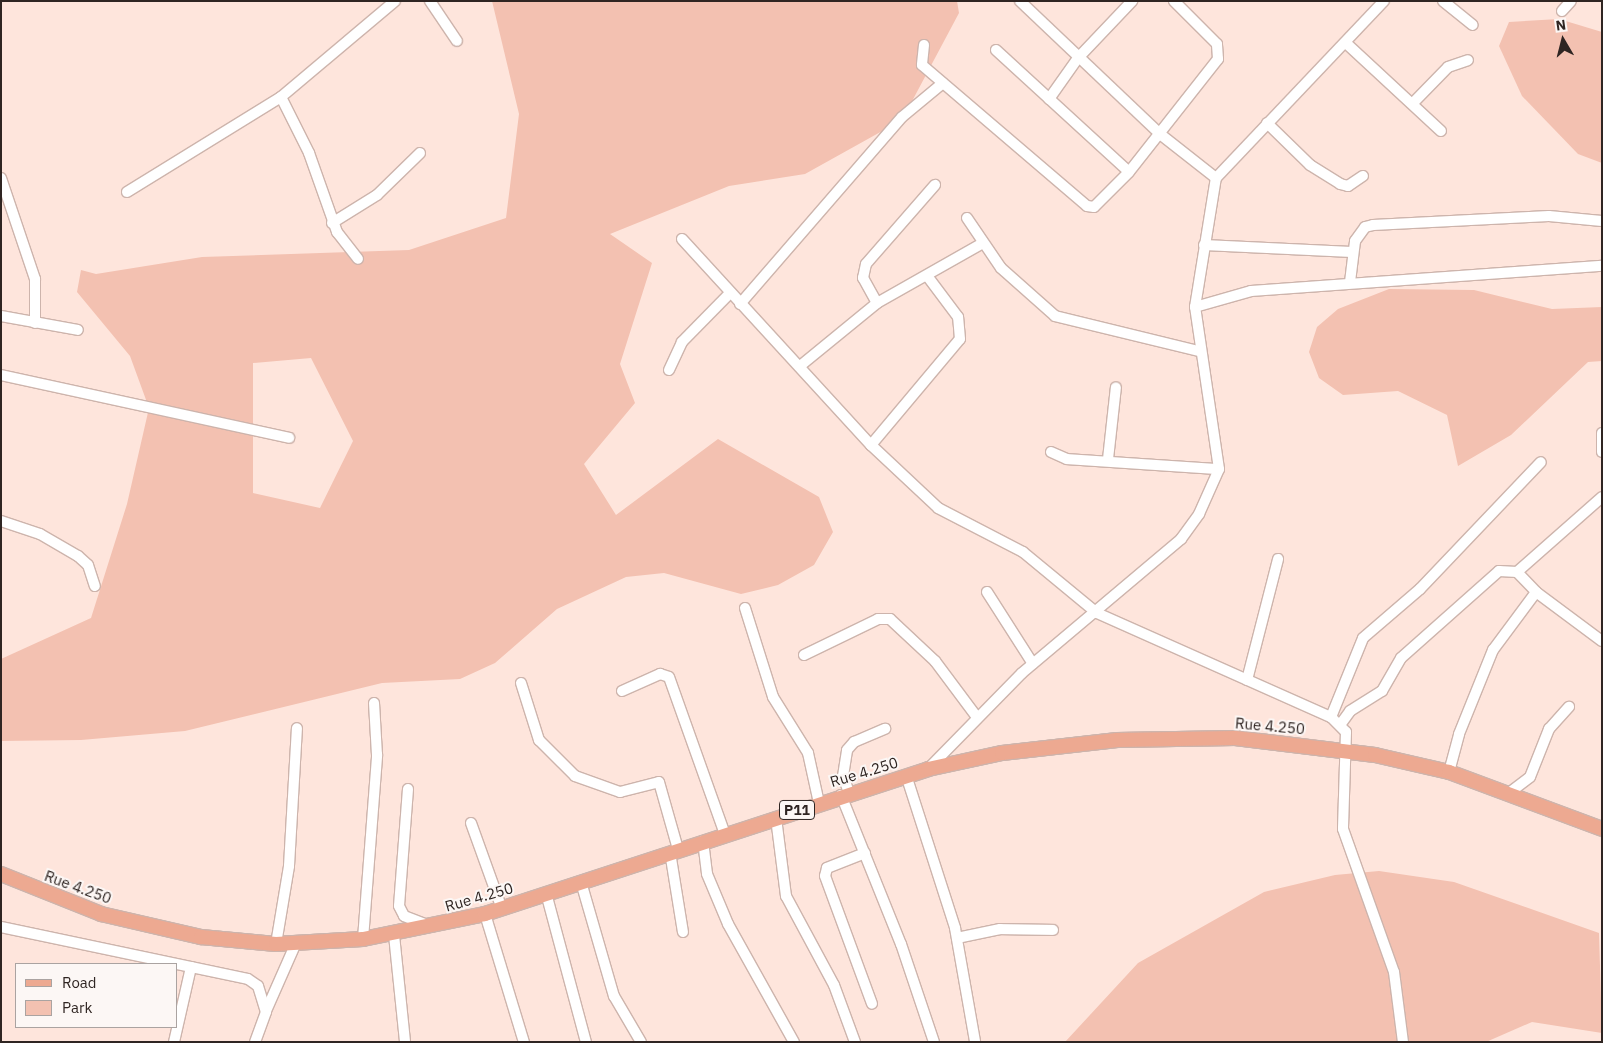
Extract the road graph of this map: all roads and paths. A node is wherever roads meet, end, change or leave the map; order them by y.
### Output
1 (395, 1) edge
2 (430, 1) edge
3 (1020, 1) edge
4 (1132, 1) edge
5 (1174, 1) edge
6 (1384, 1) edge
7 (1443, 1) edge
8 (1571, 1) edge
9 (1562, 11) dead end
10 (1473, 25) dead end
11 (456, 42) dead end
12 (1347, 44) junction
13 (924, 45) dead end
14 (996, 50) dead end
15 (1078, 58) junction
16 (1468, 60) dead end
17 (943, 83) junction
18 (281, 97) junction
19 (1049, 99) junction
20 (1413, 103) junction
21 (1267, 123) junction
22 (1441, 130) dead end
23 (1160, 134) junction
24 (420, 153) dead end
25 (1129, 172) junction
26 (1363, 176) dead end
27 (1, 178) edge
28 (1216, 178) junction
29 (935, 185) dead end
30 (128, 192) dead end
31 (968, 218) dead end
32 (1602, 221) edge
33 (332, 223) junction
34 (682, 239) dead end
35 (983, 243) junction
36 (1204, 245) junction
37 (1352, 252) junction
38 (358, 259) dead end
39 (1602, 266) edge
40 (928, 277) junction
41 (1350, 282) junction
42 (730, 294) junction
43 (877, 303) junction
44 (740, 304) junction
45 (1195, 307) junction
46 (1, 316) edge
47 (36, 323) junction
48 (78, 330) dead end
49 (1199, 351) junction
50 (800, 366) junction
51 (669, 370) dead end
52 (1, 375) edge
53 (1116, 387) dead end
54 (1602, 433) edge
55 (289, 438) dead end
56 (870, 445) junction
57 (1051, 452) dead end
58 (1602, 452) edge
59 (1108, 460) junction
60 (1541, 462) dead end
61 (1219, 469) junction
62 (1602, 497) edge
63 (1, 521) edge
64 (1278, 559) dead end
65 (1517, 572) junction
66 (95, 586) dead end
67 (987, 592) dead end
68 (1536, 592) junction
69 (745, 608) dead end
70 (1097, 613) junction
71 (1602, 641) edge
72 (804, 655) dead end
73 (1033, 664) junction
74 (1247, 680) junction
75 (521, 683) dead end
76 (622, 691) dead end
77 (374, 702) dead end
78 (1569, 707) dead end
79 (976, 716) junction
80 (1331, 717) junction
81 (1340, 725) junction
82 (298, 728) dead end
83 (885, 729) dead end
84 (1346, 749) junction
85 (928, 769) junction
86 (1449, 772) junction
87 (906, 775) junction
88 (408, 789) dead end
89 (1509, 793) junction
90 (845, 794) junction
91 (819, 803) junction
92 (776, 818) junction
93 (471, 823) dead end
94 (1602, 829) edge
95 (725, 834) junction
96 (703, 841) junction
97 (674, 851) junction
98 (865, 852) junction
99 (1, 874) edge
100 (581, 882) junction
101 (546, 894) junction
102 (502, 909) junction
103 (485, 914) junction
104 (1, 927) edge
105 (433, 927) junction
106 (1053, 930) dead end
107 (683, 932) dead end
108 (394, 935) junction
109 (957, 938) junction
110 (364, 939) junction
111 (296, 943) junction
112 (276, 944) junction
113 (172, 963) edge
114 (178, 964) edge
115 (191, 967) junction
116 (872, 1004) dead end
117 (266, 1012) junction
118 (178, 1024) edge
119 (177, 1028) edge
120 (174, 1042) edge
121 (255, 1042) edge
122 (405, 1042) edge
123 (524, 1042) edge
124 (586, 1042) edge
125 (641, 1042) edge
126 (794, 1042) edge
127 (855, 1042) edge
128 (934, 1042) edge
129 (975, 1042) edge
130 (1403, 1042) edge

1 - 18 street
2 - 11 street
3 - 15 street
4 - 15 street
5 - 23 street
6 - 12 street
7 - 10 street
8 - 9 street
12 - 20 street
12 - 21 street
13 - 17 street
14 - 19 street
15 - 19 street
15 - 23 street
16 - 20 street
17 - 25 street
17 - 44 street
18 - 30 street
18 - 33 street
19 - 25 street
20 - 22 street
21 - 26 street
21 - 28 street
23 - 25 street
23 - 28 street
24 - 33 street
27 - 47 street
28 - 36 street
29 - 43 street
31 - 35 street
32 - 37 street
33 - 38 street
34 - 42 street
35 - 40 street
35 - 49 street
36 - 37 street
36 - 45 street
37 - 41 street
39 - 41 street
40 - 43 street
40 - 56 street
41 - 45 street
42 - 44 street
42 - 51 street
43 - 50 street
44 - 50 street
45 - 49 street
46 - 47 street
47 - 48 street
49 - 61 street
50 - 56 street
52 - 55 street
53 - 59 street
54 - 58 street
56 - 70 street
57 - 59 street
59 - 61 street
60 - 80 street
61 - 70 street
62 - 65 street
63 - 66 street
64 - 74 street
65 - 68 street
65 - 81 street
67 - 73 street
68 - 71 street
68 - 86 street
69 - 91 street
70 - 73 street
70 - 74 street
72 - 79 street
73 - 79 street
74 - 80 street
75 - 97 street
76 - 95 street
77 - 110 street
78 - 89 street
79 - 85 street
80 - 81 street
81 - 84 street
82 - 112 street
83 - 90 street
84 - 85 main road, Rue 4.250 / P11
84 - 86 main road, Rue 4.250 / P11
84 - 130 street
85 - 87 main road, Rue 4.250 / P11
86 - 89 main road, Rue 4.250 / P11
87 - 90 main road, Rue 4.250 / P11
87 - 109 street
88 - 105 street
89 - 94 main road, Rue 4.250 / P11
90 - 91 main road, Rue 4.250 / P11
90 - 98 street
91 - 92 main road, Rue 4.250 / P11
92 - 95 main road, Rue 4.250 / P11
92 - 127 street
93 - 102 street
95 - 96 main road, Rue 4.250 / P11
96 - 97 main road, Rue 4.250 / P11
96 - 126 street
97 - 100 main road, Rue 4.250 / P11
97 - 107 street
98 - 116 street
98 - 128 street
99 - 112 main road, Rue 4.250 / P11
100 - 101 main road, Rue 4.250 / P11
100 - 125 street
101 - 102 main road, Rue 4.250 / P11
101 - 124 street
102 - 103 main road, Rue 4.250 / P11
103 - 105 main road, Rue 4.250 / P11
103 - 123 street
104 - 113 street
105 - 108 main road, Rue 4.250 / P11
106 - 109 street
108 - 110 main road, Rue 4.250 / P11
108 - 122 street
109 - 129 street
110 - 111 main road, Rue 4.250 / P11
111 - 112 main road, Rue 4.250 / P11
111 - 117 street
114 - 115 street
115 - 117 street
115 - 118 street
117 - 121 street
119 - 120 street

